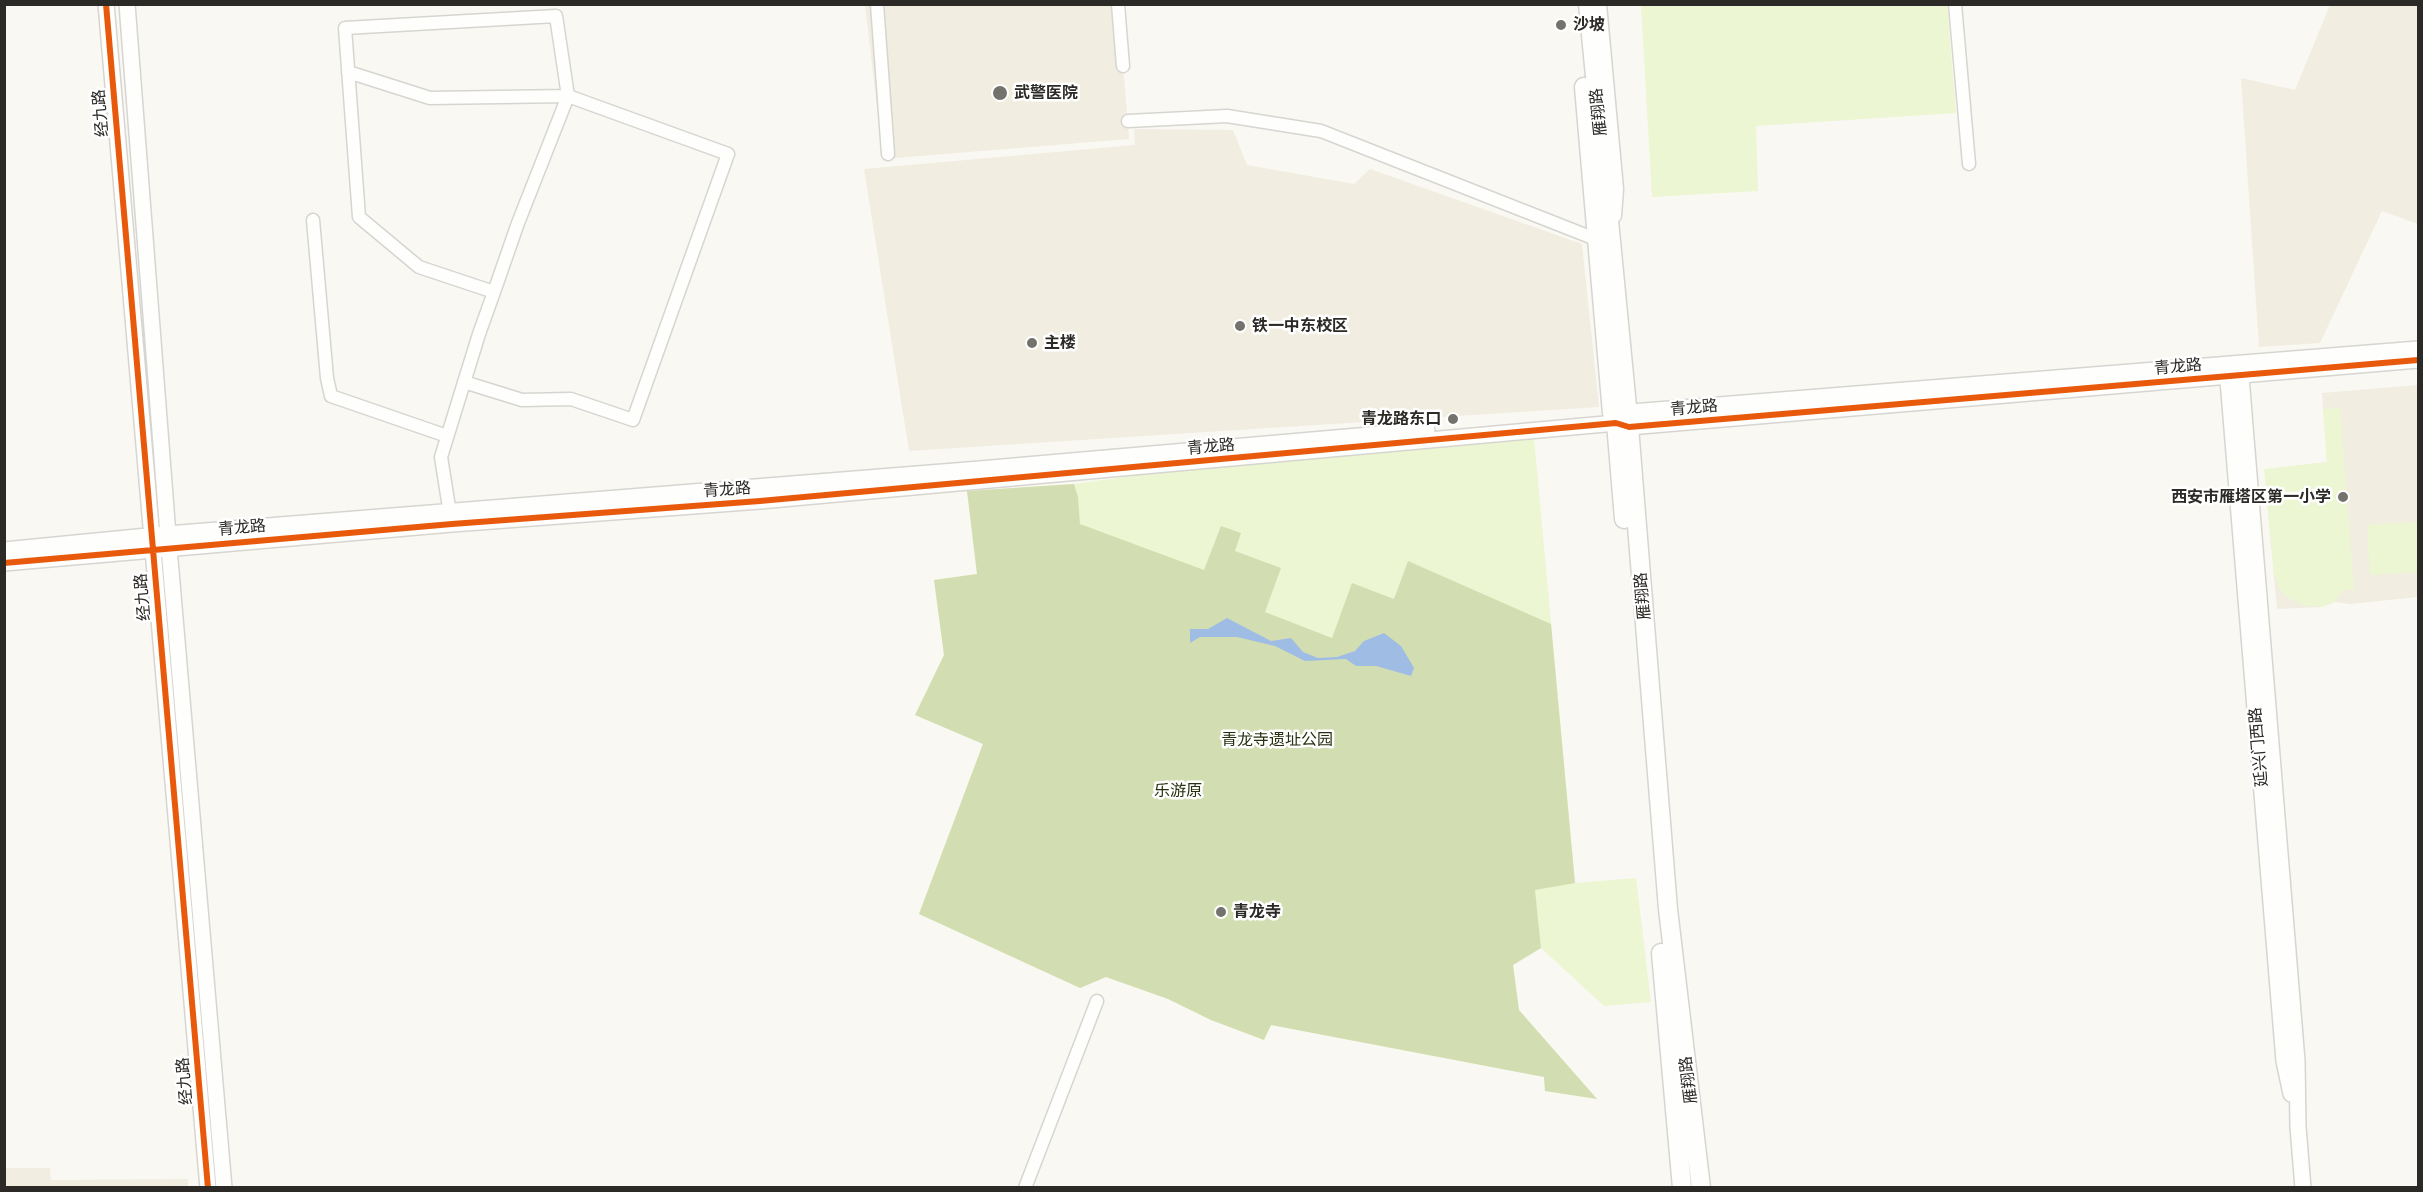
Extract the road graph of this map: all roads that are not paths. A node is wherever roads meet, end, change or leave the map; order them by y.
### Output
1 (106, 4) edge
2 (127, 4) edge
3 (877, 4) edge
4 (1118, 4) edge
5 (1577, 4) edge
6 (1588, 4) edge
7 (1600, 4) edge
8 (1955, 4) edge
9 (1123, 66) dead end
10 (348, 72) junction
11 (567, 96) junction
12 (1128, 121) dead end
13 (888, 154) dead end
14 (1969, 164) dead end
15 (314, 220) dead end
16 (1605, 241) junction
17 (495, 292) junction
18 (2418, 349) edge
19 (2418, 360) edge
20 (2234, 370) junction
21 (464, 382) junction
22 (1621, 419) junction
23 (447, 436) junction
24 (451, 519) junction
25 (168, 541) junction
26 (152, 542) junction
27 (4, 550) edge
28 (4, 563) edge
29 (1097, 1001) dead end
30 (207, 1188) edge
31 (224, 1188) edge
32 (1025, 1188) edge
33 (1682, 1188) edge
34 (1701, 1188) edge
35 (2303, 1188) edge

1 - 26 street, 经九路
2 - 25 street, 经九路
3 - 13 street
4 - 9 street
5 - 16 main road, 雁翔路
6 - 16 main road, 雁翔路
7 - 16 street
8 - 14 street
10 - 11 street
10 - 11 street
10 - 17 street
11 - 17 street
11 - 21 street
12 - 16 street
15 - 23 street
16 - 22 main road, 雁翔路
17 - 21 street
18 - 20 street, 青龙路
19 - 20 street, 青龙路
20 - 22 street, 青龙路
20 - 35 street, 延兴门西路
21 - 23 street
22 - 24 street, 青龙路
22 - 33 main road, 雁翔路
22 - 34 main road, 雁翔路
23 - 24 street
24 - 25 street, 青龙路
25 - 26 street, 青龙路
25 - 31 street, 经九路
26 - 27 street, 青龙路
26 - 28 street, 青龙路
26 - 30 street, 经九路
29 - 32 street

